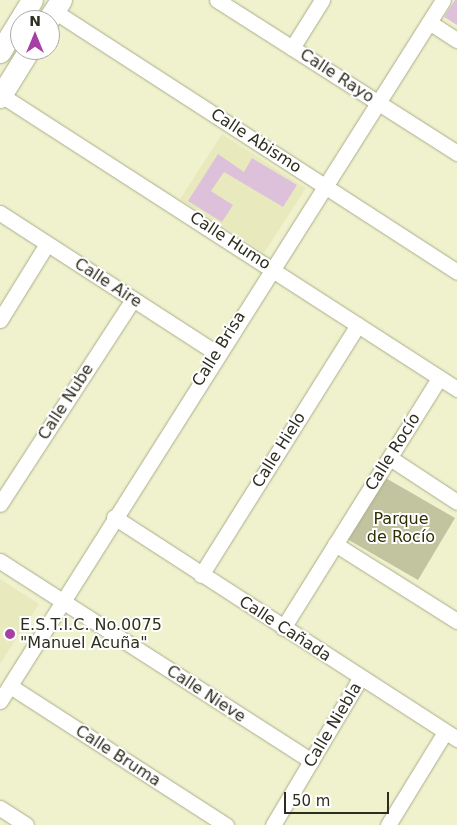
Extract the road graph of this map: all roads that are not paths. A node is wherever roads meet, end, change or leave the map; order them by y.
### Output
1 (32, 0) edge
2 (216, 0) edge
3 (322, 0) edge
4 (443, 0) edge
5 (60, 14) edge
6 (429, 22) junction
7 (457, 40) edge
8 (292, 48) junction
9 (0, 52) edge
10 (23, 60) edge
11 (0, 96) edge
12 (377, 102) junction
13 (457, 153) edge
14 (324, 185) junction
15 (0, 213) edge
16 (47, 244) junction
17 (271, 267) junction
18 (457, 272) edge
19 (133, 299) junction
20 (0, 320) edge
21 (358, 325) junction
22 (216, 352) junction
23 (440, 378) junction
24 (457, 389) edge
25 (390, 458) junction
26 (457, 502) edge
27 (0, 504) edge
28 (114, 517) junction
29 (335, 544) junction
30 (0, 561) edge
31 (201, 575) junction
32 (62, 602) junction
33 (457, 621) edge
34 (283, 628) junction
35 (362, 677) junction
36 (10, 686) junction
37 (0, 701) edge
38 (451, 735) edge
39 (311, 761) junction
40 (0, 808) edge
41 (26, 825) edge
42 (226, 825) edge
43 (273, 825) edge
44 (388, 825) edge

1 - 9 main road
2 - 8 street, Calle Rayo
3 - 8 street
4 - 6 street, Calle Brisa
5 - 14 street, Calle Abismo
6 - 7 street
6 - 12 street, Calle Brisa
8 - 12 street, Calle Rayo
10 - 11 main road
11 - 17 street, Calle Humo
12 - 13 street, Calle Rayo
12 - 14 street, Calle Brisa
14 - 17 street, Calle Brisa
14 - 18 street, Calle Abismo
15 - 16 street, Calle Aire
16 - 19 street, Calle Aire
16 - 20 street
17 - 21 street, Calle Humo
17 - 22 street, Calle Brisa
19 - 22 street, Calle Aire
19 - 27 street, Calle Nube
21 - 23 street, Calle Humo
21 - 31 street, Calle Hielo
22 - 28 street, Calle Brisa
23 - 24 street, Calle Humo
23 - 25 street, Calle Rocío
25 - 26 street
25 - 29 street, Calle Rocío
28 - 31 street, Calle Cañada
28 - 32 street, Calle Brisa
29 - 33 street
29 - 34 street, Calle Rocío
30 - 32 street, Calle Nieve
31 - 34 street, Calle Cañada
32 - 36 street, Calle Brisa
32 - 39 street, Calle Nieve
34 - 35 street, Calle Cañada
35 - 38 street, Calle Cañada
35 - 39 street, Calle Niebla
36 - 37 street, Calle Brisa
36 - 42 street, Calle Bruma
38 - 44 street
39 - 43 street, Calle Niebla
40 - 41 street

